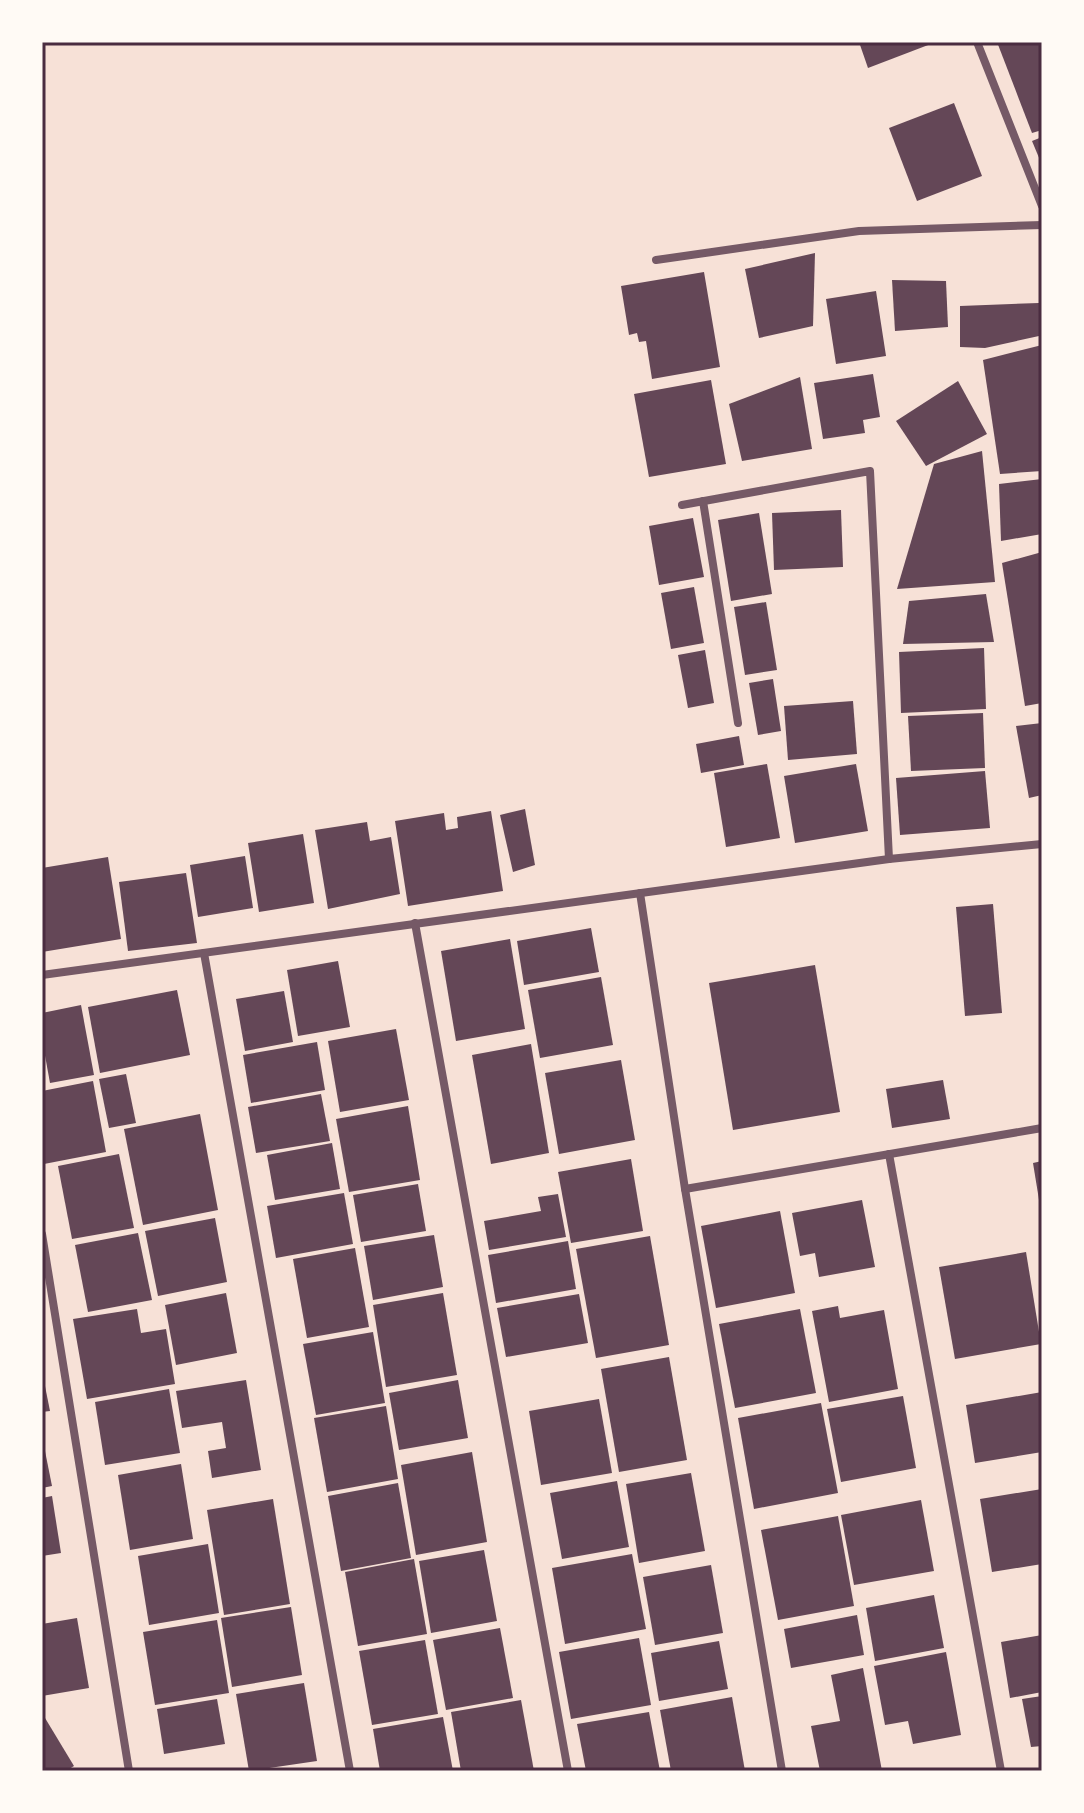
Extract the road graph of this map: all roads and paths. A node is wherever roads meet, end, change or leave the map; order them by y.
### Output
1 (977, 42) edge
2 (1042, 206) edge
3 (1042, 225) edge
4 (656, 260) dead end
5 (703, 501) junction
6 (682, 505) dead end
7 (738, 723) dead end
8 (1042, 844) edge
9 (889, 859) junction
10 (640, 893) junction
11 (415, 923) junction
12 (204, 953) junction
13 (42, 975) edge
14 (1042, 1128) edge
15 (889, 1154) junction
16 (685, 1189) junction
17 (42, 1234) edge
18 (129, 1771) edge
19 (350, 1771) edge
20 (568, 1771) edge
21 (782, 1771) edge
22 (1001, 1771) edge

1 - 2 street
3 - 4 street
5 - 6 street
5 - 7 street
5 - 9 street
8 - 9 street
9 - 10 street
10 - 11 street
10 - 16 street
11 - 12 street
11 - 20 street
12 - 13 street
12 - 19 street
14 - 15 street
15 - 16 street
15 - 22 street
16 - 21 street
17 - 18 street

